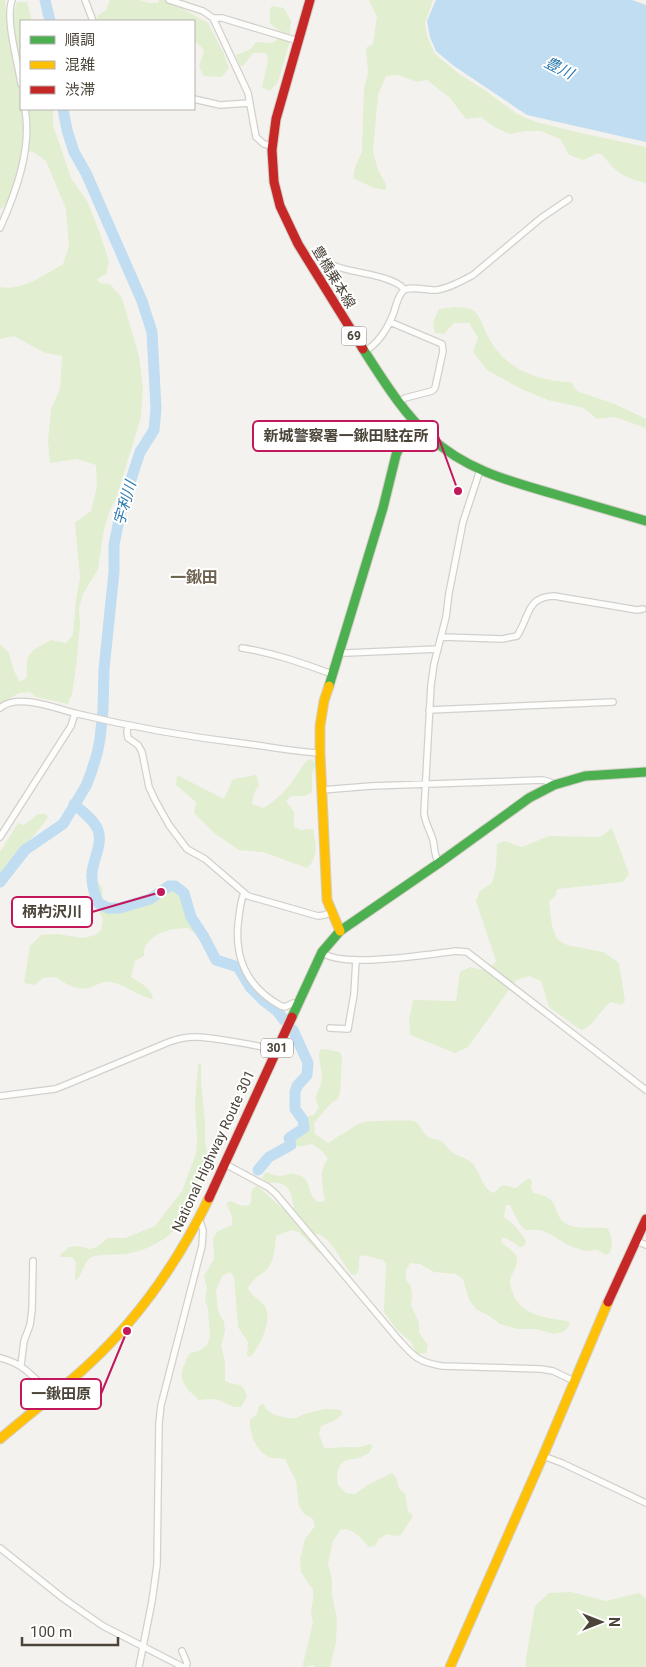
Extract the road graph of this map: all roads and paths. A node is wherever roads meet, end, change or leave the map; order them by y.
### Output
1 (11, 0) edge
2 (85, 0) edge
3 (169, 0) edge
4 (310, 0) edge
5 (189, 3) edge
6 (213, 18) junction
7 (93, 20) edge
8 (298, 41) junction
9 (20, 78) edge
10 (195, 99) edge
11 (250, 103) junction
12 (25, 110) edge
13 (273, 146) junction
14 (569, 199) dead end
15 (0, 213) edge
16 (7, 213) junction
17 (0, 228) edge
18 (306, 259) junction
19 (404, 289) junction
20 (390, 322) junction
21 (364, 352) junction
22 (399, 402) junction
23 (412, 420) junction
24 (480, 470) junction
25 (646, 521) edge
26 (643, 609) dead end
27 (442, 637) junction
28 (242, 648) dead end
29 (438, 649) junction
30 (339, 652) junction
31 (332, 674) junction
32 (613, 702) dead end
33 (0, 708) edge
34 (429, 710) junction
35 (76, 714) junction
36 (128, 725) junction
37 (320, 753) junction
38 (646, 772) edge
39 (426, 785) junction
40 (554, 785) junction
41 (322, 790) junction
42 (0, 837) edge
43 (439, 863) junction
44 (244, 893) junction
45 (331, 912) junction
46 (340, 931) junction
47 (322, 952) junction
48 (356, 960) junction
49 (296, 1006) junction
50 (330, 1028) dead end
51 (276, 1051) junction
52 (646, 1090) edge
53 (0, 1096) edge
54 (225, 1164) junction
55 (198, 1218) junction
56 (646, 1219) edge
57 (636, 1241) junction
58 (646, 1245) edge
59 (33, 1260) dead end
60 (0, 1358) edge
61 (21, 1365) junction
62 (574, 1381) junction
63 (52, 1395) junction
64 (0, 1439) edge
65 (543, 1456) junction
66 (646, 1502) edge
67 (0, 1548) edge
68 (144, 1646) junction
69 (182, 1651) dead end
70 (139, 1667) edge
71 (185, 1667) edge
72 (450, 1667) edge

1 - 9 street
2 - 7 street
3 - 5 street
4 - 8 main road, 豊橋乗本線 / 69
5 - 6 street
6 - 8 street
6 - 11 street
8 - 13 main road, 豊橋乗本線 / 69
10 - 11 street
11 - 13 street
12 - 16 street
13 - 18 main road, 豊橋乗本線 / 69
14 - 19 street
15 - 16 street
16 - 17 street
18 - 19 street
18 - 21 main road, 豊橋乗本線 / 69
19 - 20 street
20 - 21 street
20 - 22 street
21 - 22 main road, 豊橋乗本線 / 69
22 - 23 main road, 豊橋乗本線 / 69
23 - 24 main road, 豊橋乗本線 / 69
23 - 30 main road
24 - 25 main road, 豊橋乗本線 / 69
24 - 27 street
26 - 27 street
27 - 29 street
28 - 31 street
29 - 30 street
29 - 34 street
30 - 31 main road
31 - 37 main road
32 - 34 street
33 - 35 street
34 - 39 street
35 - 36 street
35 - 42 street
36 - 37 street
36 - 44 street
37 - 41 main road
38 - 40 main road, National Highway Route 301 / 301
39 - 40 street
39 - 41 street
39 - 43 street
40 - 43 main road, National Highway Route 301 / 301
41 - 45 main road
43 - 46 main road, National Highway Route 301 / 301
44 - 45 street
44 - 49 street
45 - 46 main road
46 - 47 main road, National Highway Route 301 / 301
47 - 48 street
47 - 49 main road, National Highway Route 301 / 301
48 - 50 street
48 - 52 street
49 - 51 main road, National Highway Route 301 / 301
51 - 53 street
51 - 54 main road, National Highway Route 301 / 301
54 - 55 main road, National Highway Route 301 / 301
54 - 62 street
55 - 63 main road, National Highway Route 301 / 301
55 - 68 street
56 - 57 main road
57 - 58 street
57 - 62 main road
59 - 61 street
60 - 61 street
61 - 63 street
62 - 65 main road
63 - 64 main road, National Highway Route 301 / 301
65 - 66 street
65 - 72 main road
67 - 68 street
68 - 70 street
68 - 71 street
69 - 71 street

